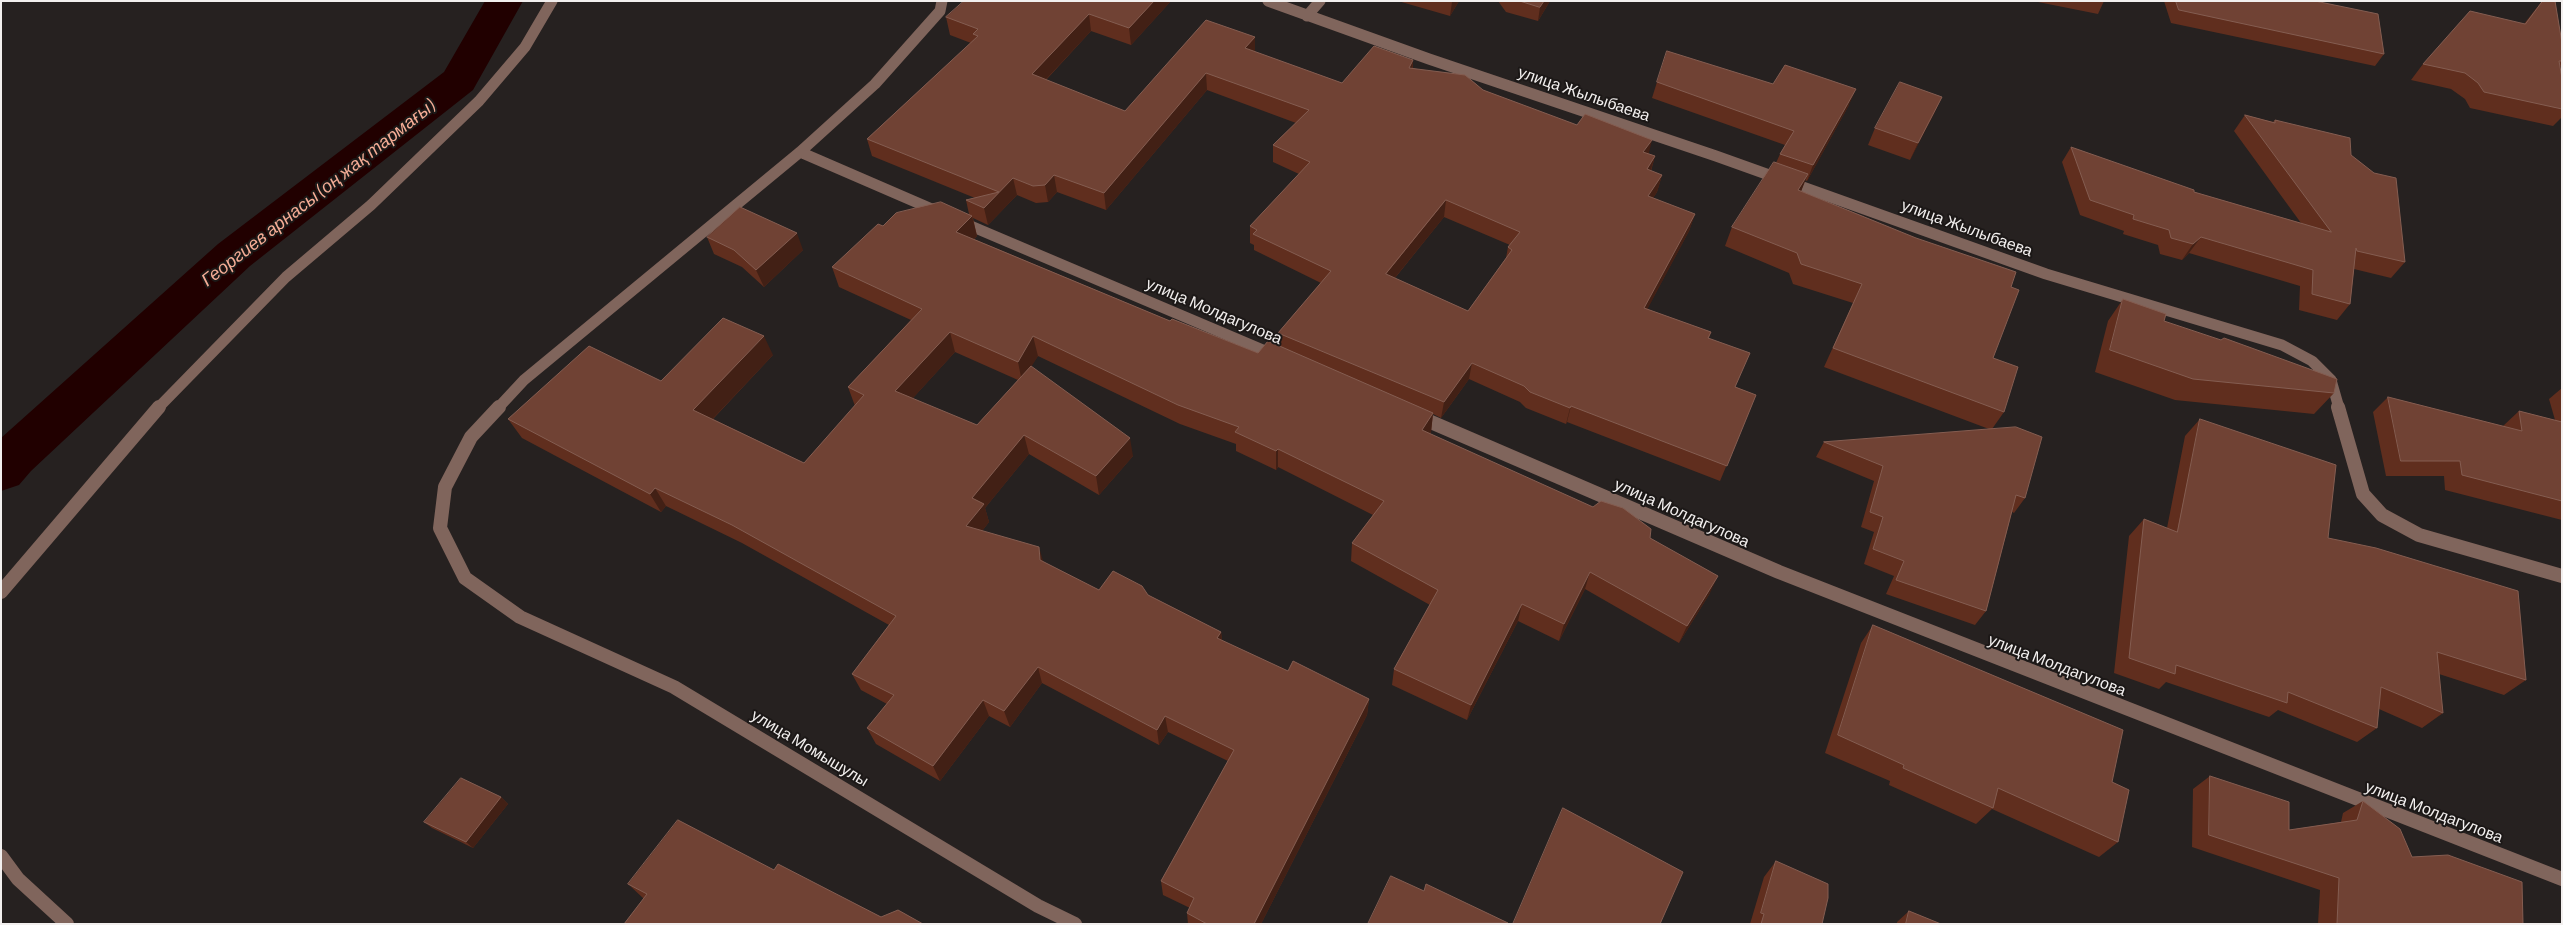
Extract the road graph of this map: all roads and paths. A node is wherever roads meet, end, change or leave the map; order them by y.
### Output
1 (552, 1) edge
2 (942, 1) edge
3 (1268, 1) edge
4 (1320, 1) edge
5 (1307, 16) junction
6 (800, 152) junction
7 (1286, 360) edge
8 (1405, 411) edge
9 (2562, 576) edge
10 (1, 592) edge
11 (1, 856) edge
12 (2562, 878) edge
13 (67, 924) edge
14 (1074, 924) edge

1 - 10 street
2 - 6 street, улица Момышулы
3 - 5 street, улица Жылыбаева
4 - 5 street
5 - 9 street, улица Жылыбаева
6 - 7 street, улица Молдагулова
6 - 14 street, улица Момышулы
8 - 12 street, улица Молдагулова
11 - 13 street

